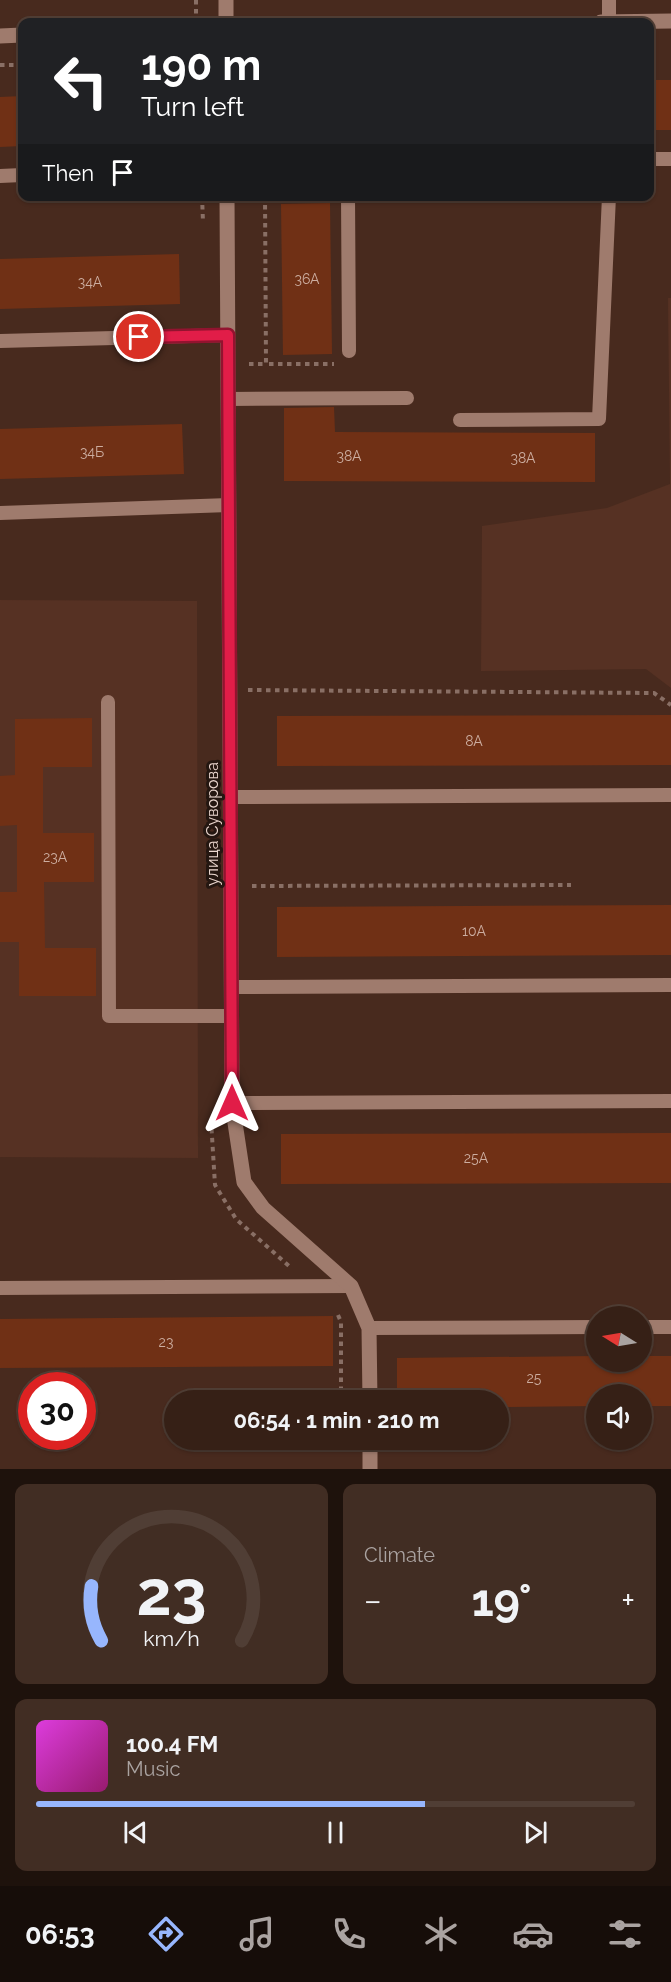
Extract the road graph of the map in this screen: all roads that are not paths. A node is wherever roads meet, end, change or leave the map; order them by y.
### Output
1 (226, 0) edge
2 (609, 0) edge
3 (226, 18) edge
4 (609, 18) edge
5 (654, 21) edge
6 (671, 21) edge
7 (18, 35) edge
8 (0, 36) edge
9 (654, 159) edge
10 (671, 159) edge
11 (18, 175) edge
12 (0, 176) edge
13 (227, 201) edge
14 (348, 201) edge
15 (609, 201) edge
16 (228, 335) junction
17 (0, 341) edge
18 (349, 351) road end
19 (407, 398) dead end
20 (228, 399) junction
21 (460, 420) dead end
22 (229, 505) junction
23 (0, 513) edge
24 (108, 702) dead end
25 (671, 795) edge
26 (230, 797) junction
27 (671, 985) edge
28 (231, 987) junction
29 (231, 1016) junction
30 (671, 1101) edge
31 (232, 1103) junction
32 (351, 1286) junction
33 (0, 1288) edge
34 (586, 1327) edge
35 (652, 1327) edge
36 (671, 1327) edge
37 (369, 1328) junction
38 (370, 1390) edge
39 (370, 1450) edge
40 (370, 1469) edge

1 - 3 street
2 - 4 lane
5 - 6 street
7 - 8 street
9 - 10 lane
11 - 12 lane
13 - 16 street, улица Суворова
14 - 18 lane
15 - 21 lane
16 - 17 lane
16 - 20 street, улица Суворова
19 - 20 lane
20 - 22 street, улица Суворова
22 - 23 lane
22 - 26 street, улица Суворова
24 - 29 lane
25 - 26 lane
26 - 28 street, улица Суворова
27 - 28 lane
28 - 29 street, улица Суворова
29 - 31 street, улица Суворова
30 - 31 lane
31 - 32 street, улица Суворова
32 - 33 lane
32 - 37 street, улица Суворова
34 - 37 lane
35 - 36 lane
37 - 38 street, улица Суворова
39 - 40 street

